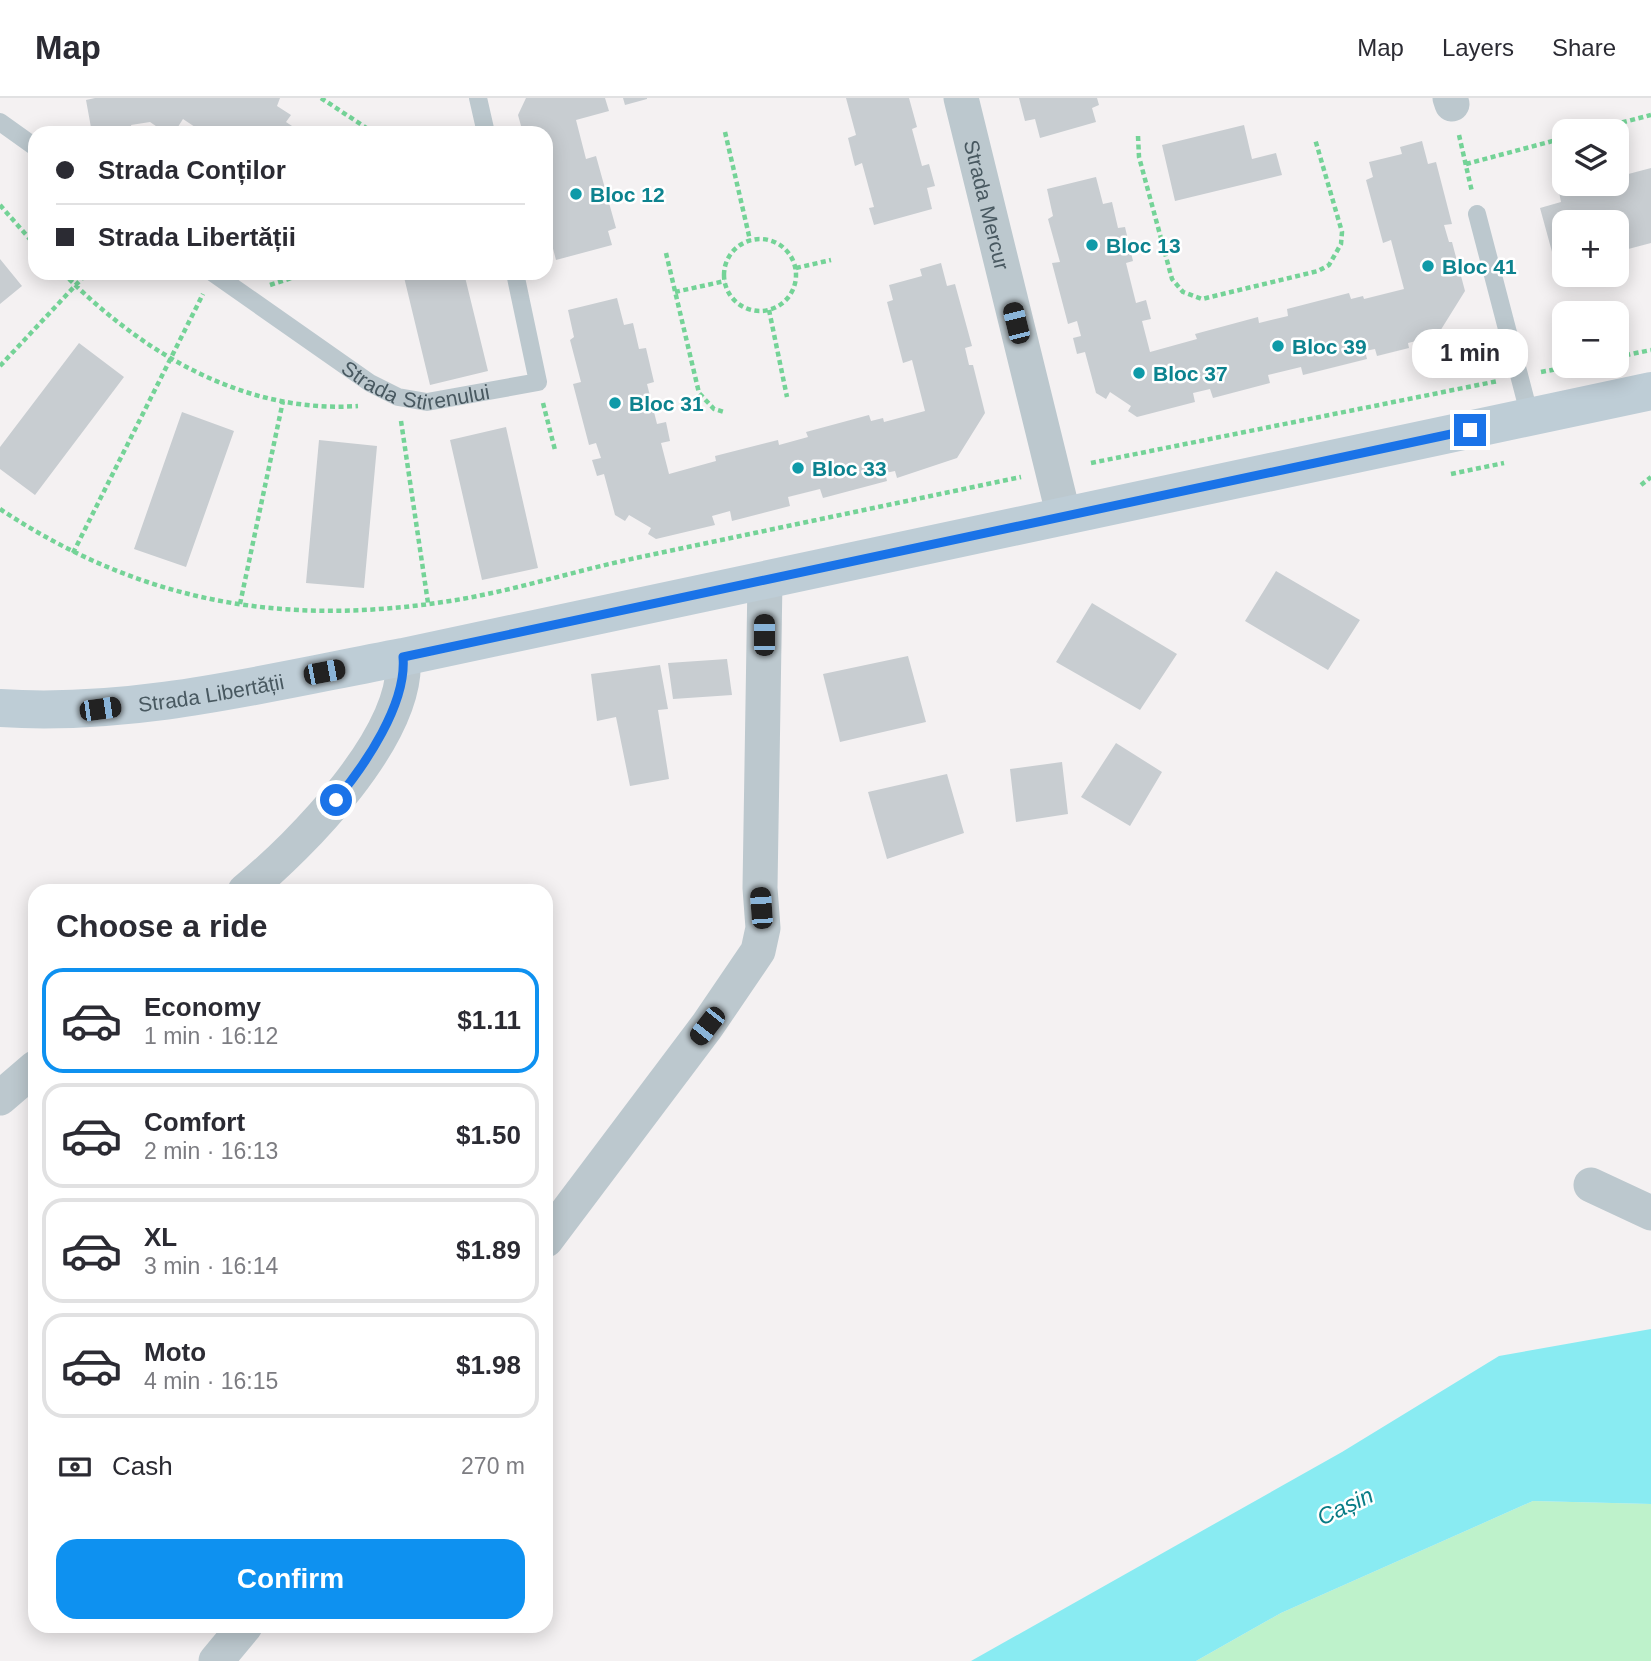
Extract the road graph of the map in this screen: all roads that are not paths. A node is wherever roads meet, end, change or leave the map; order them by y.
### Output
1 (478, 98) edge
2 (961, 98) edge
3 (0, 122) edge
4 (484, 126) edge
5 (28, 142) edge
6 (1477, 214) road end
7 (224, 280) edge
8 (516, 280) edge
9 (1651, 391) edge
10 (1530, 418) junction
11 (1064, 517) junction
12 (765, 580) junction
13 (403, 657) junction
14 (0, 708) edge
15 (252, 884) edge
16 (28, 1074) edge
17 (0, 1098) edge
18 (1591, 1185) dead end
19 (1651, 1213) edge
20 (553, 1231) edge
21 (239, 1633) edge
22 (216, 1661) edge

1 - 4 lane
2 - 11 street, Strada Mercur
3 - 5 lane
6 - 10 lane
7 - 8 lane, Strada Stirenului
9 - 10 main road, Strada Libertății
10 - 11 main road, Strada Libertății
11 - 12 main road, Strada Libertății
12 - 13 main road, Strada Libertății
12 - 20 street
13 - 14 main road, Strada Libertății
13 - 15 street
16 - 17 street
18 - 19 street
21 - 22 street

